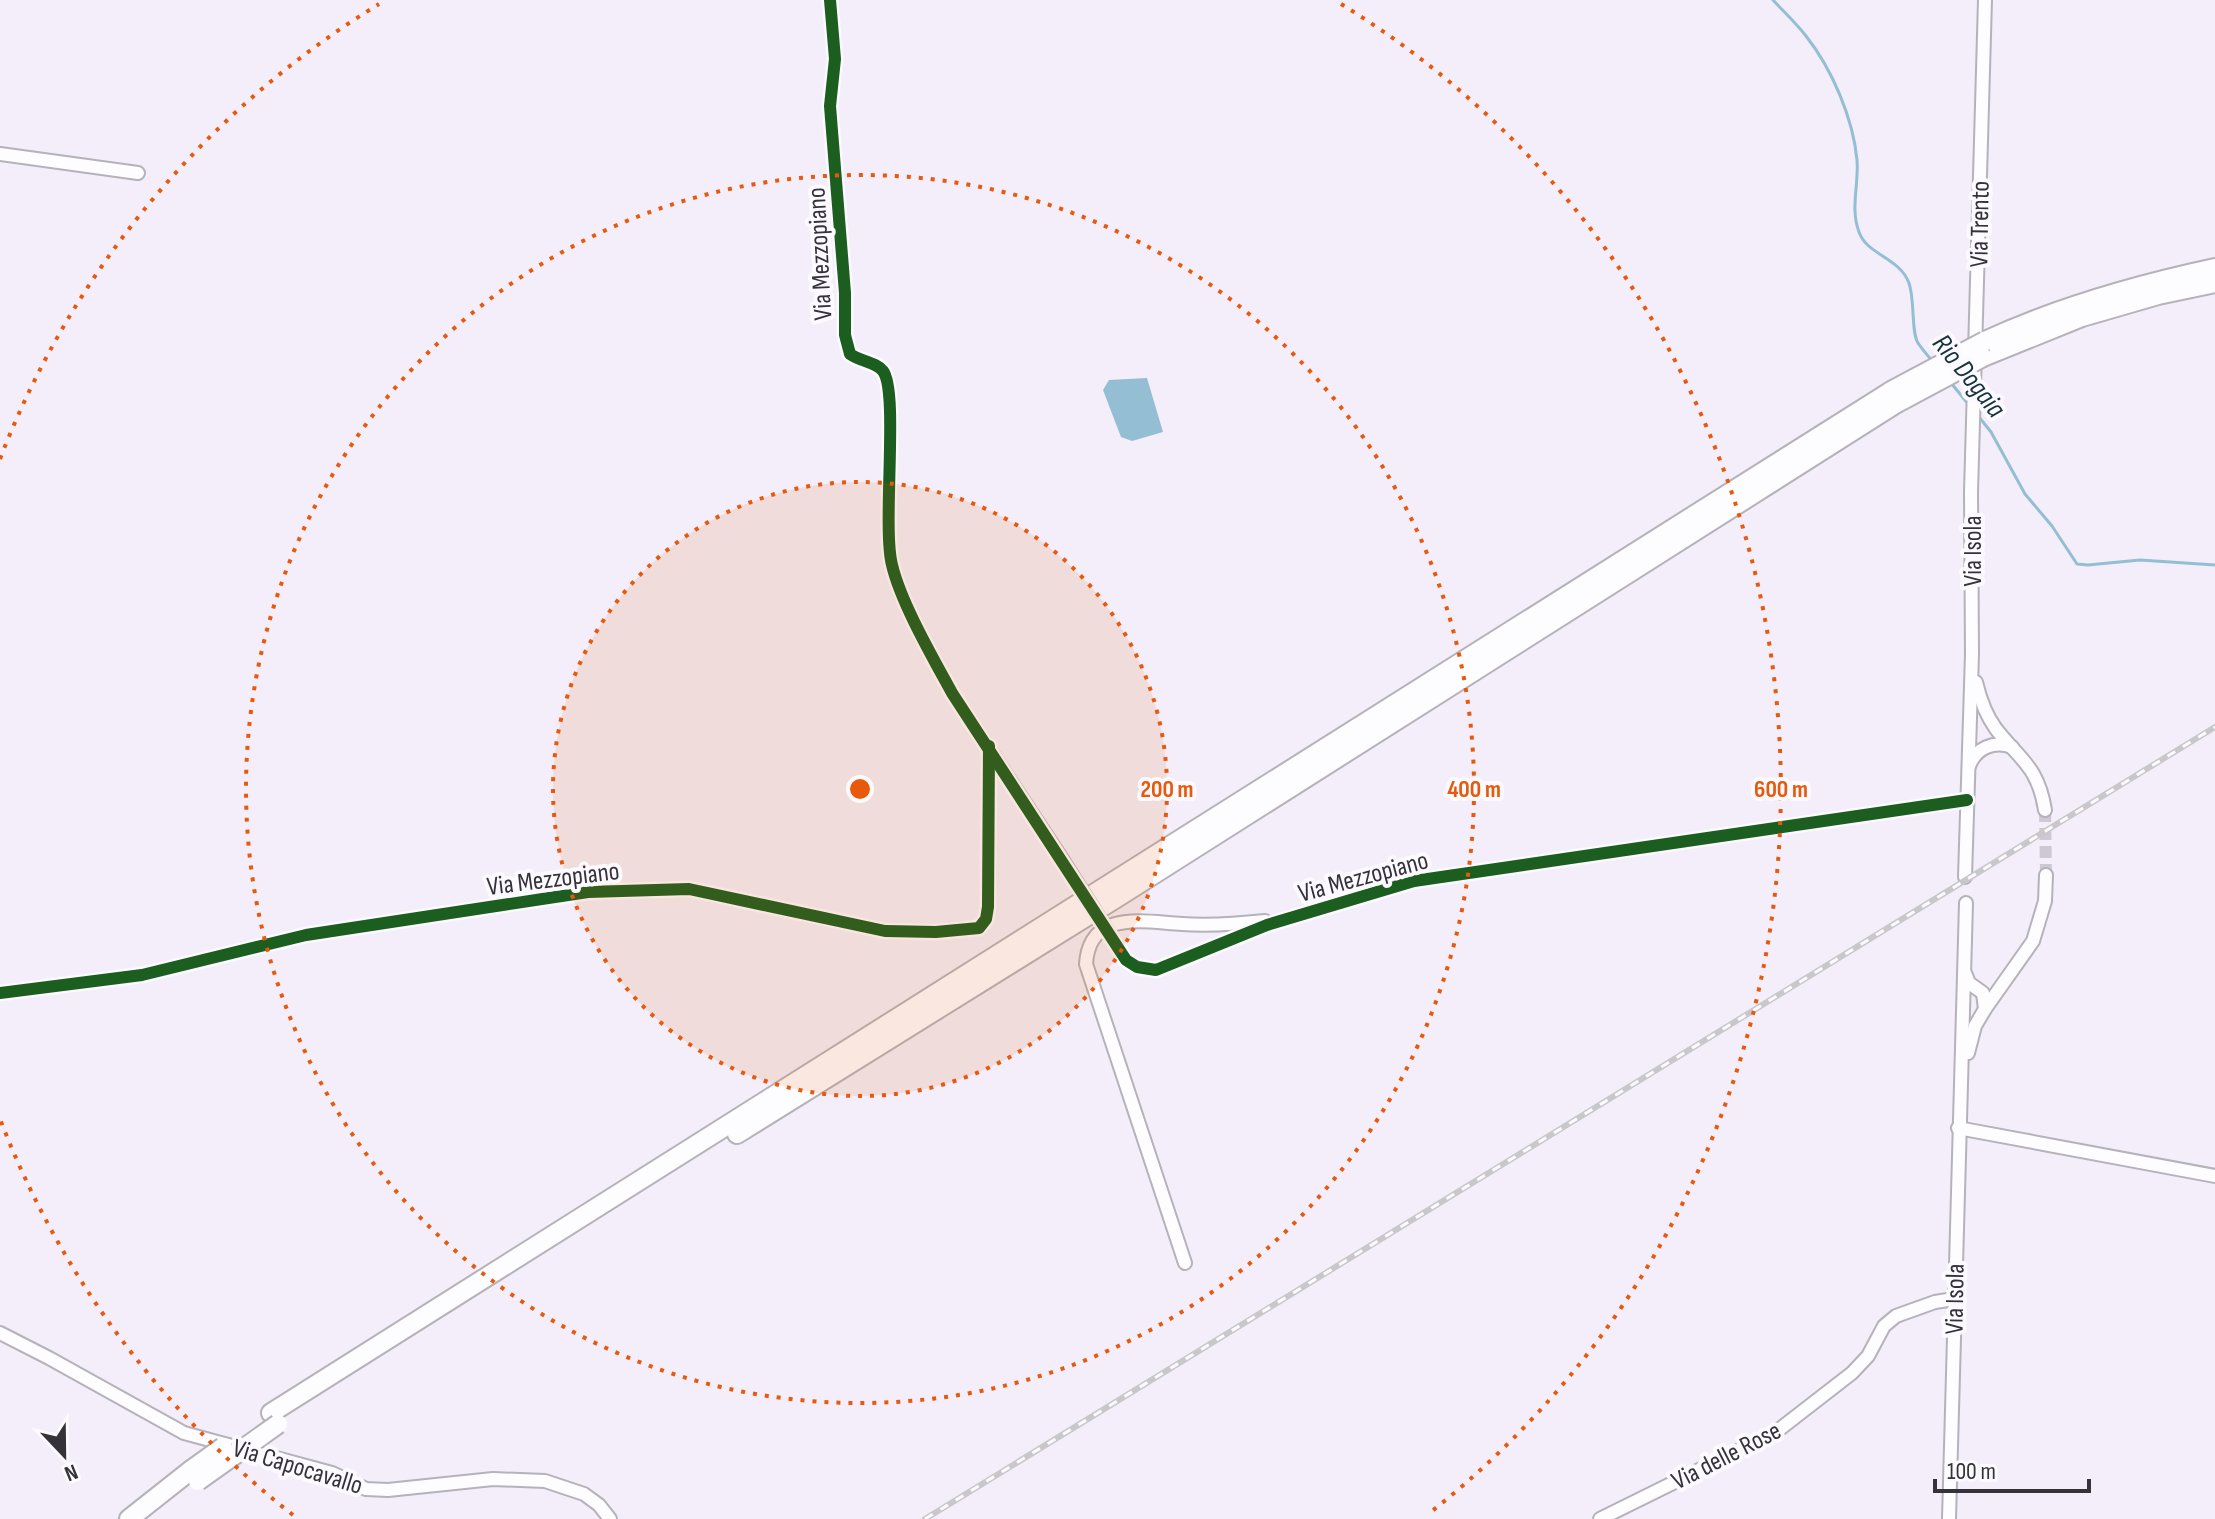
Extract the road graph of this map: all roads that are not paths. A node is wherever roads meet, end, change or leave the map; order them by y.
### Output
1 (830, 0) edge
2 (1985, 0) edge
3 (0, 154) edge
4 (138, 173) dead end
5 (2215, 268) edge
6 (2215, 283) edge
7 (1984, 349) junction
8 (1973, 448) joint
9 (1972, 654) junction
10 (1995, 727) junction
11 (989, 746) junction
12 (1976, 746) junction
13 (2018, 751) junction
14 (1967, 800) junction
15 (2045, 810) tunnel mouth
16 (2046, 875) tunnel mouth
17 (1965, 877) dead end
18 (1966, 903) dead end
19 (1292, 918) junction
20 (2008, 977) junction
21 (0, 993) edge
22 (1970, 993) junction
23 (1985, 1009) junction
24 (1962, 1079) junction
25 (1958, 1128) junction
26 (2215, 1176) edge
27 (1185, 1263) dead end
28 (1954, 1299) junction
29 (0, 1333) edge
30 (194, 1475) junction
31 (129, 1519) edge
32 (148, 1519) edge
33 (610, 1519) edge
34 (1600, 1519) edge
35 (1949, 1519) edge

1 - 11 street, Via Mezzopiano
2 - 8 street, Via Trento
3 - 4 street
5 - 7 highway
6 - 7 highway
7 - 30 highway, bridge
8 - 9 street, Via Isola
9 - 10 street, Via Isola
9 - 12 street, Via Isola
10 - 12 street
10 - 12 street
10 - 13 street, Via Isola
11 - 19 street, Via Mezzopiano, bridge
11 - 21 street, Via Mezzopiano
12 - 13 street
12 - 14 street
13 - 15 street, Via Isola
14 - 17 street
14 - 19 street, Via Mezzopiano
16 - 20 street, Via Isola
18 - 22 street, Via Isola
19 - 27 street
20 - 22 street
20 - 23 street, Via Isola
22 - 23 street, Via Isola
22 - 23 street
22 - 24 street, Via Isola
23 - 24 street, Via Isola
24 - 25 street, Via Isola
25 - 26 street
25 - 28 street, Via Isola
28 - 34 street, Via delle Rose
28 - 35 street, Via Isola
29 - 33 street, Via Capocavallo
30 - 31 highway
30 - 32 highway

